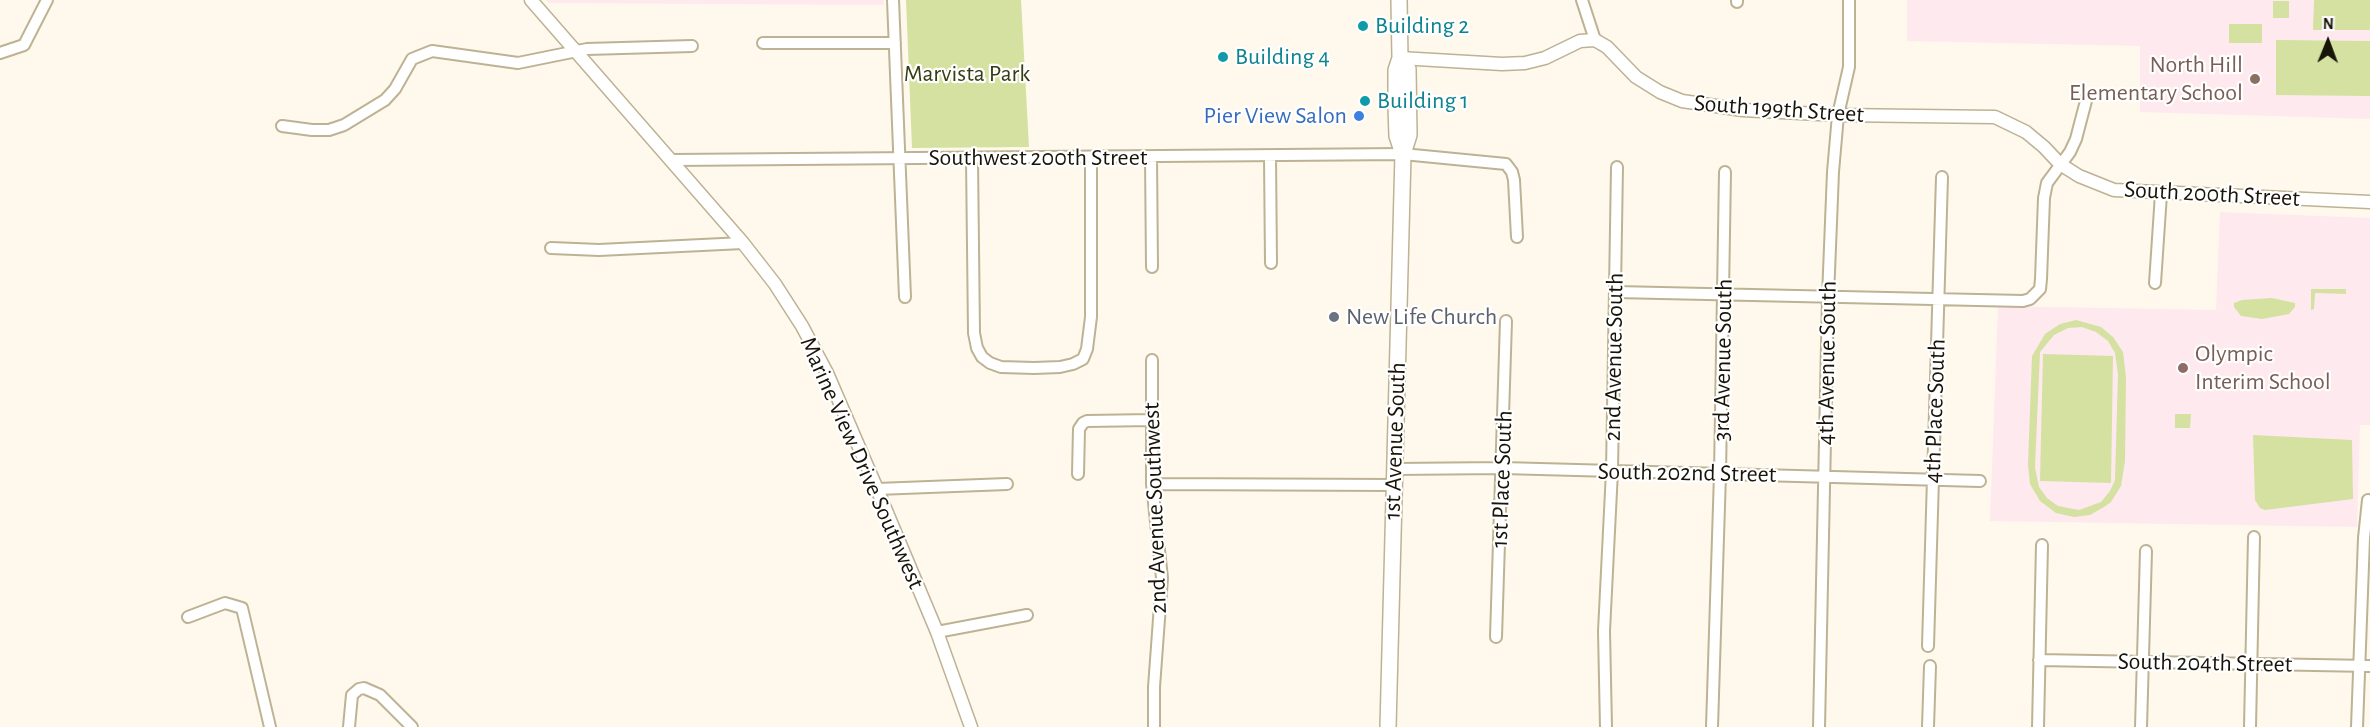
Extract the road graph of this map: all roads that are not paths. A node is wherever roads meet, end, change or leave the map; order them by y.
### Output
1 (47, 0) edge
2 (531, 0) edge
3 (893, 0) edge
4 (1399, 0) edge
5 (1582, 0) edge
6 (1849, 0) edge
7 (1595, 40) junction
8 (763, 43) dead end
9 (895, 43) junction
10 (692, 46) dead end
11 (574, 51) junction
12 (0, 54) edge
13 (1400, 58) junction
14 (2087, 97) dead end
15 (1838, 116) junction
16 (282, 126) dead end
17 (1403, 154) junction
18 (1270, 156) junction
19 (1151, 157) junction
20 (1091, 158) junction
21 (900, 159) junction
22 (972, 159) junction
23 (673, 160) junction
24 (2060, 164) junction
25 (1617, 167) dead end
26 (1725, 172) dead end
27 (1942, 177) dead end
28 (2161, 194) junction
29 (2370, 202) edge
30 (1517, 237) dead end
31 (743, 243) junction
32 (550, 248) dead end
33 (1271, 263) dead end
34 (1152, 267) dead end
35 (2155, 284) dead end
36 (1616, 292) junction
37 (1724, 295) junction
38 (905, 297) dead end
39 (1828, 297) junction
40 (1938, 299) junction
41 (1506, 321) dead end
42 (1152, 360) dead end
43 (1152, 420) junction
44 (1503, 468) junction
45 (1394, 469) junction
46 (1612, 471) junction
47 (1078, 474) dead end
48 (1720, 474) junction
49 (1825, 476) junction
50 (1932, 479) junction
51 (1980, 481) dead end
52 (1007, 484) dead end
53 (1152, 484) junction
54 (1394, 485) junction
55 (877, 489) junction
56 (2368, 500) dead end
57 (2254, 537) dead end
58 (2042, 545) dead end
59 (2146, 552) dead end
60 (1027, 615) dead end
61 (188, 617) dead end
62 (937, 632) junction
63 (1496, 637) dead end
64 (1928, 646) dead end
65 (2039, 660) junction
66 (2143, 662) junction
67 (2251, 665) junction
68 (1930, 666) dead end
69 (2365, 666) edge
70 (270, 727) edge
71 (349, 727) edge
72 (412, 727) edge
73 (971, 727) edge
74 (1154, 727) edge
75 (1388, 727) edge
76 (1606, 727) edge
77 (1712, 727) edge
78 (1819, 727) edge
79 (1928, 727) edge
80 (2038, 727) edge
81 (2141, 727) edge
82 (2250, 727) edge
83 (2357, 727) edge

1 - 12 street
2 - 11 street, Marine View Drive Southwest
3 - 9 street
4 - 13 main road, 1st Avenue South
5 - 7 street
6 - 15 street, 4th Avenue South
7 - 13 street
7 - 15 street, South 199th Street
8 - 9 street
9 - 21 street
10 - 11 street
11 - 16 street
11 - 23 street, Marine View Drive Southwest
13 - 17 main road, 1st Avenue South
14 - 24 street
15 - 24 street, South 199th Street
15 - 39 street, 4th Avenue South
17 - 18 street, Southwest 200th Street
17 - 30 street
17 - 45 main road, 1st Avenue South
18 - 19 street, Southwest 200th Street
18 - 33 street
19 - 20 street, Southwest 200th Street
19 - 34 street
20 - 22 street, Southwest 200th Street
20 - 22 street
21 - 22 street, Southwest 200th Street
21 - 23 street, Southwest 200th Street
21 - 38 street
23 - 31 street, Marine View Drive Southwest
24 - 28 street, South 200th Street
24 - 40 street
25 - 36 street, 2nd Avenue South
26 - 37 street, 3rd Avenue South
27 - 40 street, 4th Place South
28 - 29 street, South 200th Street
28 - 35 street
31 - 32 street
31 - 55 street, Marine View Drive Southwest
36 - 37 street
36 - 46 street, 2nd Avenue South
37 - 39 street
37 - 48 street, 3rd Avenue South
39 - 40 street
39 - 49 street, 4th Avenue South
40 - 50 street, 4th Place South
41 - 44 street, 1st Place South
42 - 43 street, 2nd Avenue Southwest
43 - 47 street
43 - 53 street, 2nd Avenue Southwest
44 - 45 street, South 202nd Street
44 - 46 street, South 202nd Street
44 - 63 street, 1st Place South
45 - 54 main road, 1st Avenue South
46 - 48 street, South 202nd Street
46 - 76 street, 2nd Avenue South
48 - 49 street, South 202nd Street
48 - 77 street, 3rd Avenue South
49 - 50 street, South 202nd Street
49 - 78 street, 4th Avenue South
50 - 51 street, South 202nd Street
50 - 64 street, 4th Place South
52 - 55 street
53 - 54 street
53 - 74 street, 2nd Avenue Southwest
54 - 75 main road, 1st Avenue South
55 - 62 street, Marine View Drive Southwest
56 - 69 street
57 - 67 street
58 - 65 street
59 - 66 street
60 - 62 street
61 - 70 street
62 - 73 street, Marine View Drive Southwest
65 - 66 street, South 204th Street
65 - 80 street
66 - 67 street, South 204th Street
66 - 81 street
67 - 69 street, South 204th Street
67 - 82 street
68 - 79 street
69 - 83 street
71 - 72 street

